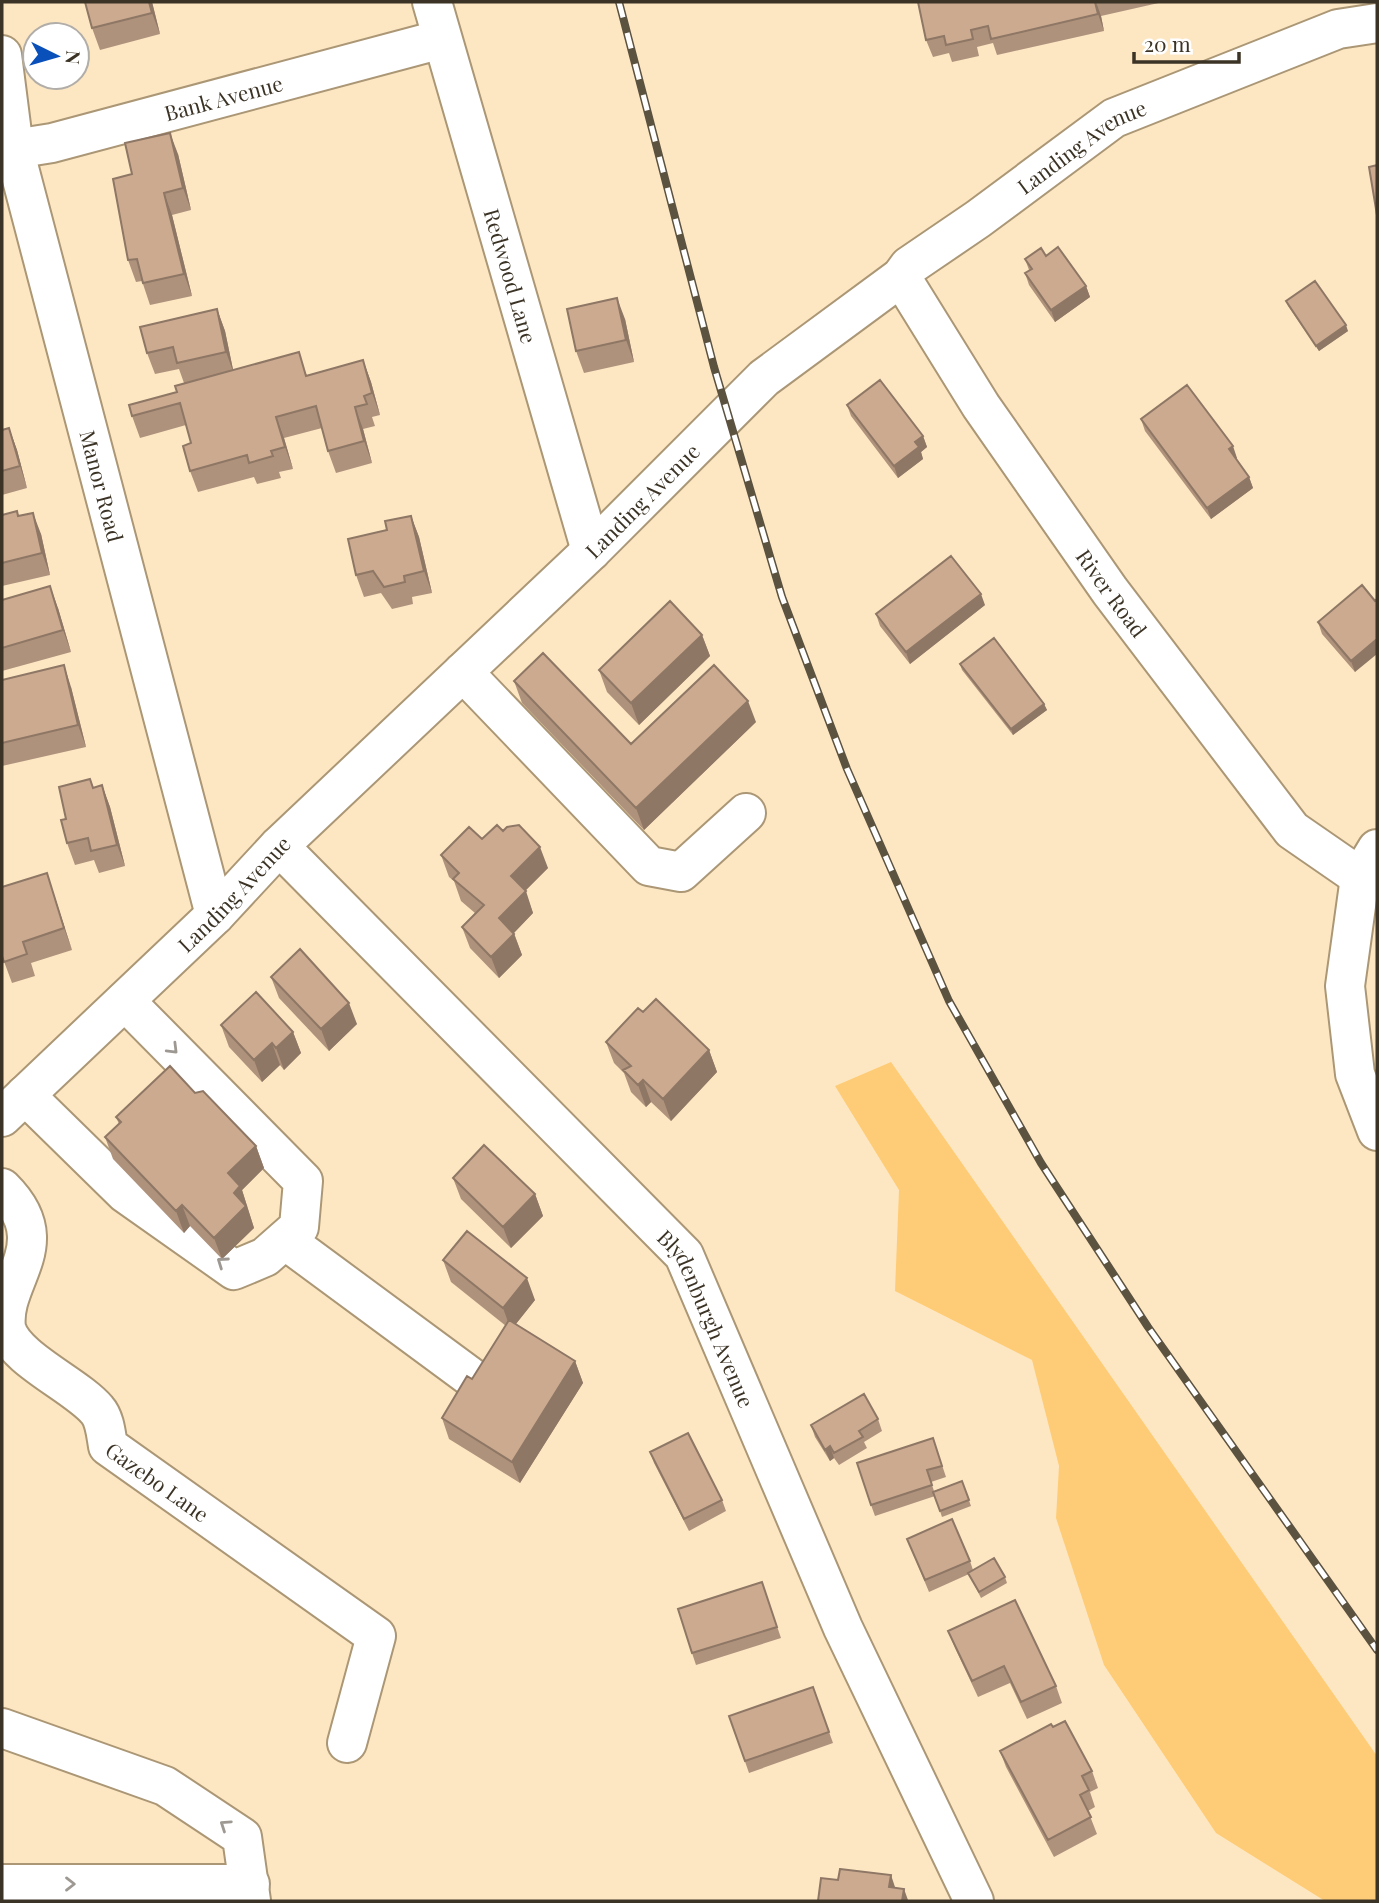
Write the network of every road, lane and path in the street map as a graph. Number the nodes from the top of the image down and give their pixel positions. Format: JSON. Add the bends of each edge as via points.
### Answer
{"nodes":[{"id":1,"x":432,"y":2,"type":"edge"},
{"id":2,"x":1377,"y":23,"type":"edge"},
{"id":3,"x":442,"y":39,"type":"junction"},
{"id":4,"x":2,"y":55,"type":"edge"},
{"id":5,"x":8,"y":150,"type":"edge"},
{"id":6,"x":901,"y":277,"type":"junction"},
{"id":7,"x":592,"y":551,"type":"junction"},
{"id":8,"x":463,"y":672,"type":"junction"},
{"id":9,"x":746,"y":813,"type":"dead end"},
{"id":10,"x":279,"y":846,"type":"junction"},
{"id":11,"x":1368,"y":863,"type":"edge"},
{"id":12,"x":215,"y":915,"type":"junction"},
{"id":13,"x":125,"y":1001,"type":"junction"},
{"id":14,"x":13,"y":1106,"type":"edge"},
{"id":15,"x":1377,"y":1130,"type":"edge"},
{"id":16,"x":2,"y":1188,"type":"edge"},
{"id":17,"x":285,"y":1240,"type":"junction"},
{"id":18,"x":472,"y":1378,"type":"edge"},
{"id":19,"x":2,"y":1728,"type":"edge"},
{"id":20,"x":347,"y":1742,"type":"dead end"},
{"id":21,"x":2,"y":1884,"type":"edge"},
{"id":22,"x":250,"y":1893,"type":"edge"},
{"id":23,"x":974,"y":1901,"type":"edge"}],
"edges":[{"from":1,"to":3,"type":"street","name":"Redwood Lane"},
{"from":2,"to":6,"type":"street","name":"Landing Avenue","via":[[1338,29],[1114,118],[909,266]]},
{"from":3,"to":5,"type":"street","name":"Bank Avenue","via":[[52,143]]},
{"from":3,"to":7,"type":"street","name":"Redwood Lane"},
{"from":4,"to":5,"type":"street","name":"Manor Road"},
{"from":5,"to":12,"type":"street","name":"Manor Road"},
{"from":6,"to":7,"type":"street","name":"Landing Avenue","via":[[764,378]]},
{"from":6,"to":11,"type":"street","name":"River Road","via":[[981,406],[1110,591],[1292,830]]},
{"from":7,"to":8,"type":"street","name":"Landing Avenue"},
{"from":8,"to":9,"type":"street","via":[[649,866],[681,872]]},
{"from":8,"to":10,"type":"street","name":"Landing Avenue"},
{"from":10,"to":12,"type":"street","name":"Landing Avenue"},
{"from":10,"to":23,"type":"street","name":"Blydenburgh Avenue","via":[[684,1255],[843,1628]]},
{"from":11,"to":15,"type":"street","via":[[1345,986],[1355,1074]]},
{"from":12,"to":13,"type":"street","name":"Landing Avenue"},
{"from":13,"to":14,"type":"street","name":"Landing Avenue"},
{"from":13,"to":17,"type":"street","one_way":true,"via":[[303,1181],[299,1227]]},
{"from":17,"to":14,"type":"street","one_way":true,"via":[[265,1257],[234,1270]]},
{"from":16,"to":20,"type":"street","name":"Gazebo Lane","via":[[18,1204],[25,1227],[23,1261],[6,1299],[6,1330],[16,1345],[98,1410],[108,1446],[376,1636]]},
{"from":17,"to":18,"type":"street"},
{"from":22,"to":19,"type":"street","one_way":true,"via":[[242,1837],[165,1786]]},
{"from":21,"to":22,"type":"street","one_way":true}]}
